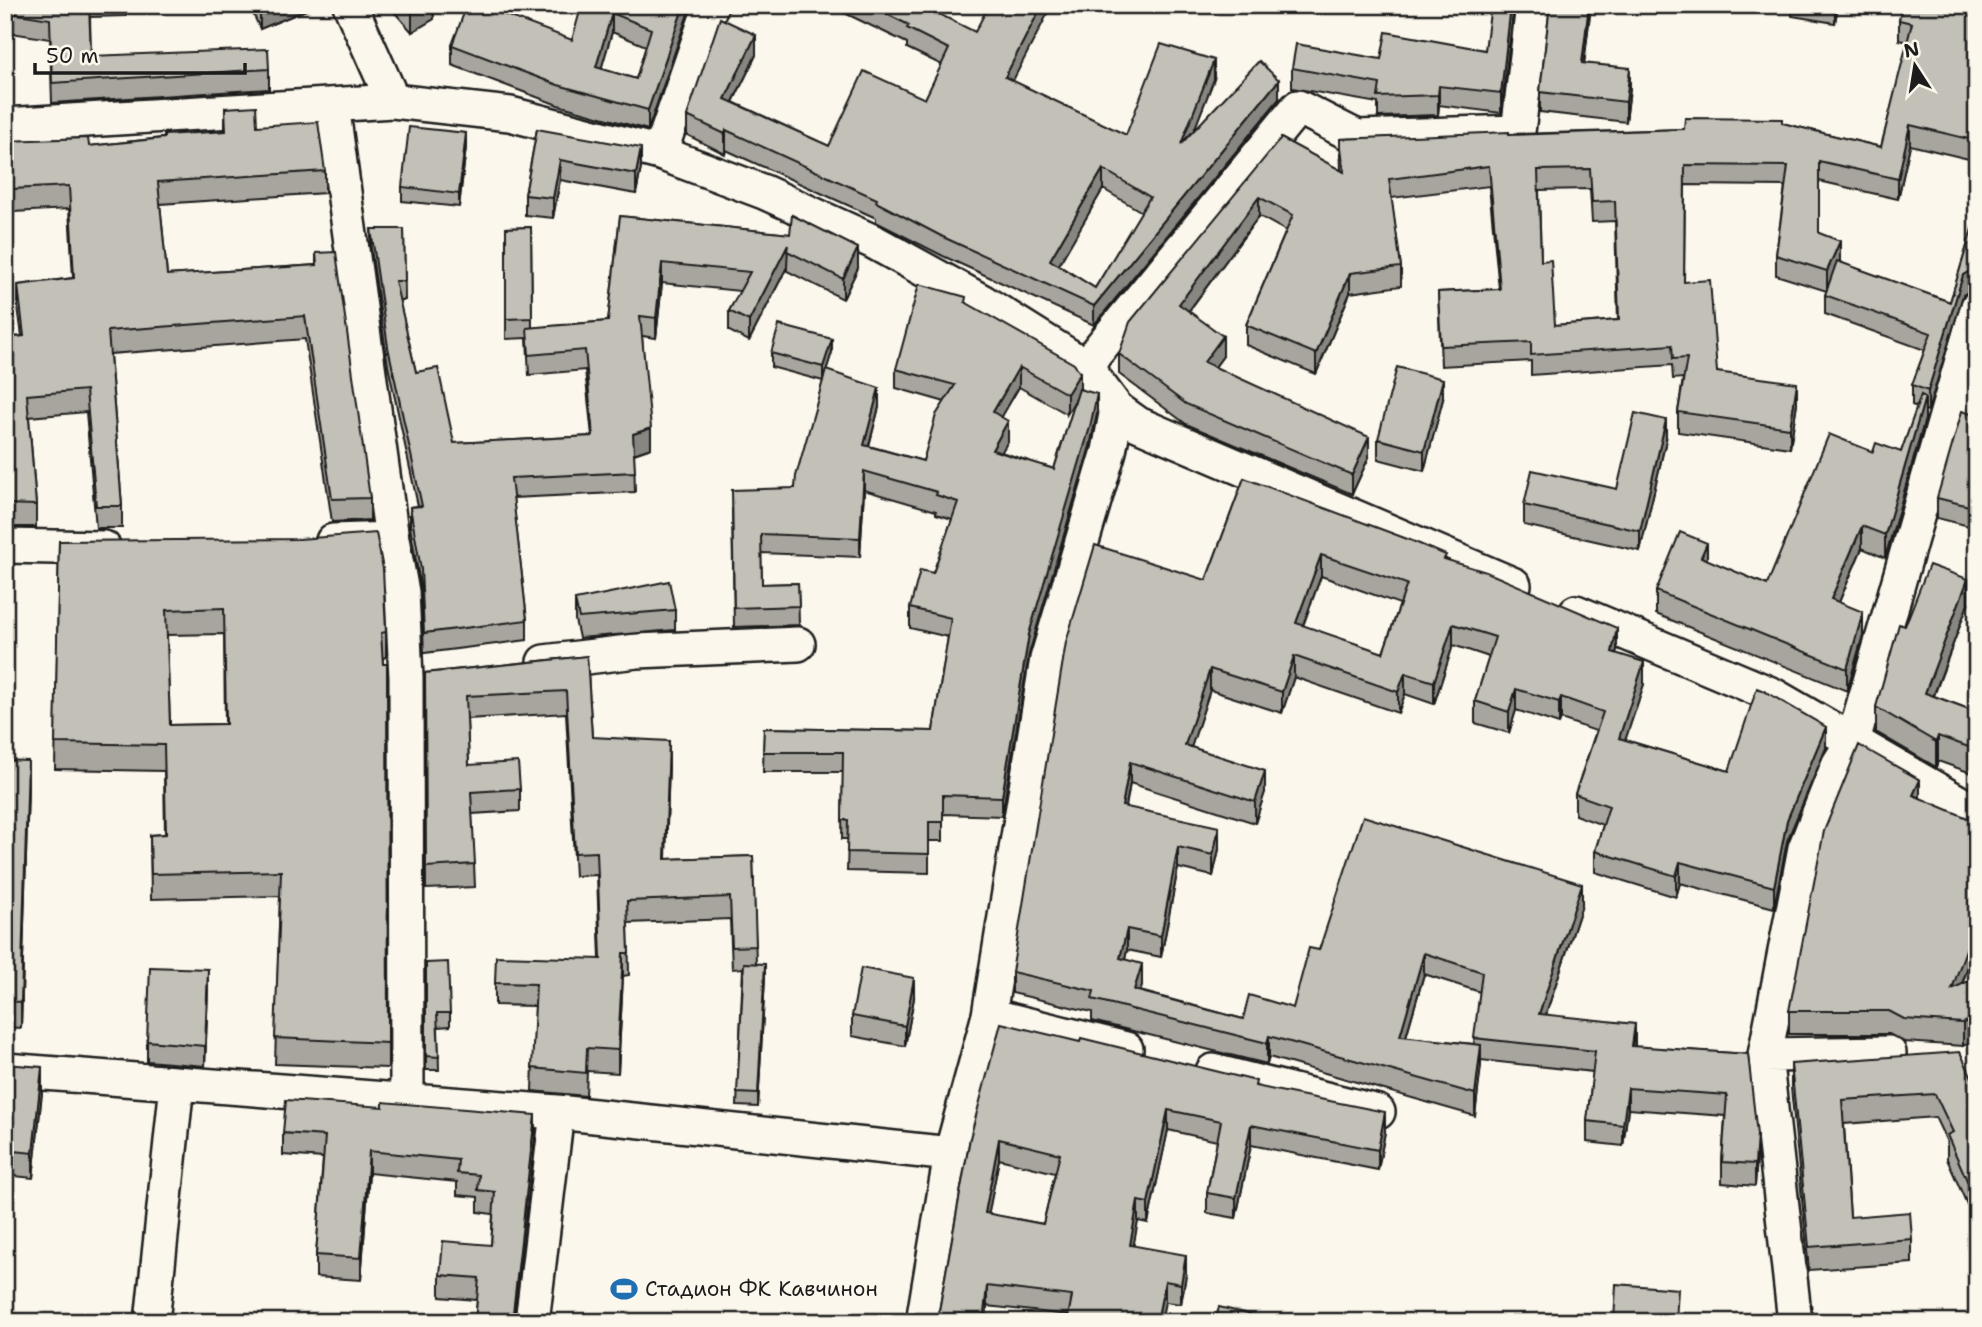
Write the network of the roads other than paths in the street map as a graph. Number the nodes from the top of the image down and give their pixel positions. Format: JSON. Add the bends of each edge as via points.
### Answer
{"nodes":[{"id":1,"x":350,"y":5,"type":"edge"},
{"id":2,"x":711,"y":5,"type":"edge"},
{"id":3,"x":1533,"y":5,"type":"edge"},
{"id":4,"x":393,"y":101,"type":"junction"},
{"id":5,"x":332,"y":105,"type":"junction"},
{"id":6,"x":5,"y":125,"type":"edge"},
{"id":7,"x":660,"y":153,"type":"junction"},
{"id":8,"x":1977,"y":308,"type":"edge"},
{"id":9,"x":1085,"y":366,"type":"junction"},
{"id":10,"x":1117,"y":410,"type":"junction"},
{"id":11,"x":1963,"y":411,"type":"edge"},
{"id":12,"x":392,"y":539,"type":"junction"},
{"id":13,"x":298,"y":542,"type":"edge"},
{"id":14,"x":5,"y":547,"type":"edge"},
{"id":15,"x":138,"y":548,"type":"edge"},
{"id":16,"x":798,"y":644,"type":"dead end"},
{"id":17,"x":515,"y":666,"type":"edge"},
{"id":18,"x":1853,"y":741,"type":"junction"},
{"id":19,"x":1977,"y":813,"type":"edge"},
{"id":20,"x":989,"y":1015,"type":"junction"},
{"id":21,"x":1889,"y":1054,"type":"edge"},
{"id":22,"x":1765,"y":1055,"type":"junction"},
{"id":23,"x":5,"y":1070,"type":"edge"},
{"id":24,"x":177,"y":1084,"type":"junction"},
{"id":25,"x":407,"y":1101,"type":"junction"},
{"id":26,"x":557,"y":1112,"type":"junction"},
{"id":27,"x":1378,"y":1112,"type":"edge"},
{"id":28,"x":951,"y":1154,"type":"junction"},
{"id":29,"x":152,"y":1322,"type":"edge"},
{"id":30,"x":532,"y":1322,"type":"edge"},
{"id":31,"x":923,"y":1322,"type":"edge"},
{"id":32,"x":1795,"y":1322,"type":"edge"}],
"edges":[{"from":1,"to":4,"type":"street"},
{"from":2,"to":7,"type":"street"},
{"from":3,"to":9,"type":"street","via":[[1518,132],[1357,138],[1298,107]]},
{"from":4,"to":5,"type":"street"},
{"from":4,"to":7,"type":"street","via":[[510,114]]},
{"from":5,"to":6,"type":"street"},
{"from":5,"to":12,"type":"street"},
{"from":7,"to":9,"type":"street","via":[[764,192],[874,242]]},
{"from":8,"to":11,"type":"street"},
{"from":9,"to":10,"type":"street"},
{"from":10,"to":18,"type":"street","via":[[1150,429],[1773,695]]},
{"from":10,"to":20,"type":"street","via":[[1047,659]]},
{"from":11,"to":18,"type":"street"},
{"from":12,"to":13,"type":"street"},
{"from":12,"to":25,"type":"street","via":[[419,677]]},
{"from":14,"to":15,"type":"street"},
{"from":16,"to":17,"type":"street","via":[[638,651]]},
{"from":18,"to":19,"type":"street"},
{"from":18,"to":22,"type":"street","via":[[1838,765],[1805,848]]},
{"from":20,"to":27,"type":"street"},
{"from":20,"to":28,"type":"street"},
{"from":21,"to":22,"type":"street"},
{"from":22,"to":32,"type":"street"},
{"from":23,"to":24,"type":"street"},
{"from":24,"to":25,"type":"street"},
{"from":24,"to":29,"type":"street"},
{"from":25,"to":26,"type":"street"},
{"from":26,"to":28,"type":"street"},
{"from":26,"to":30,"type":"street"},
{"from":28,"to":31,"type":"street"}]}
